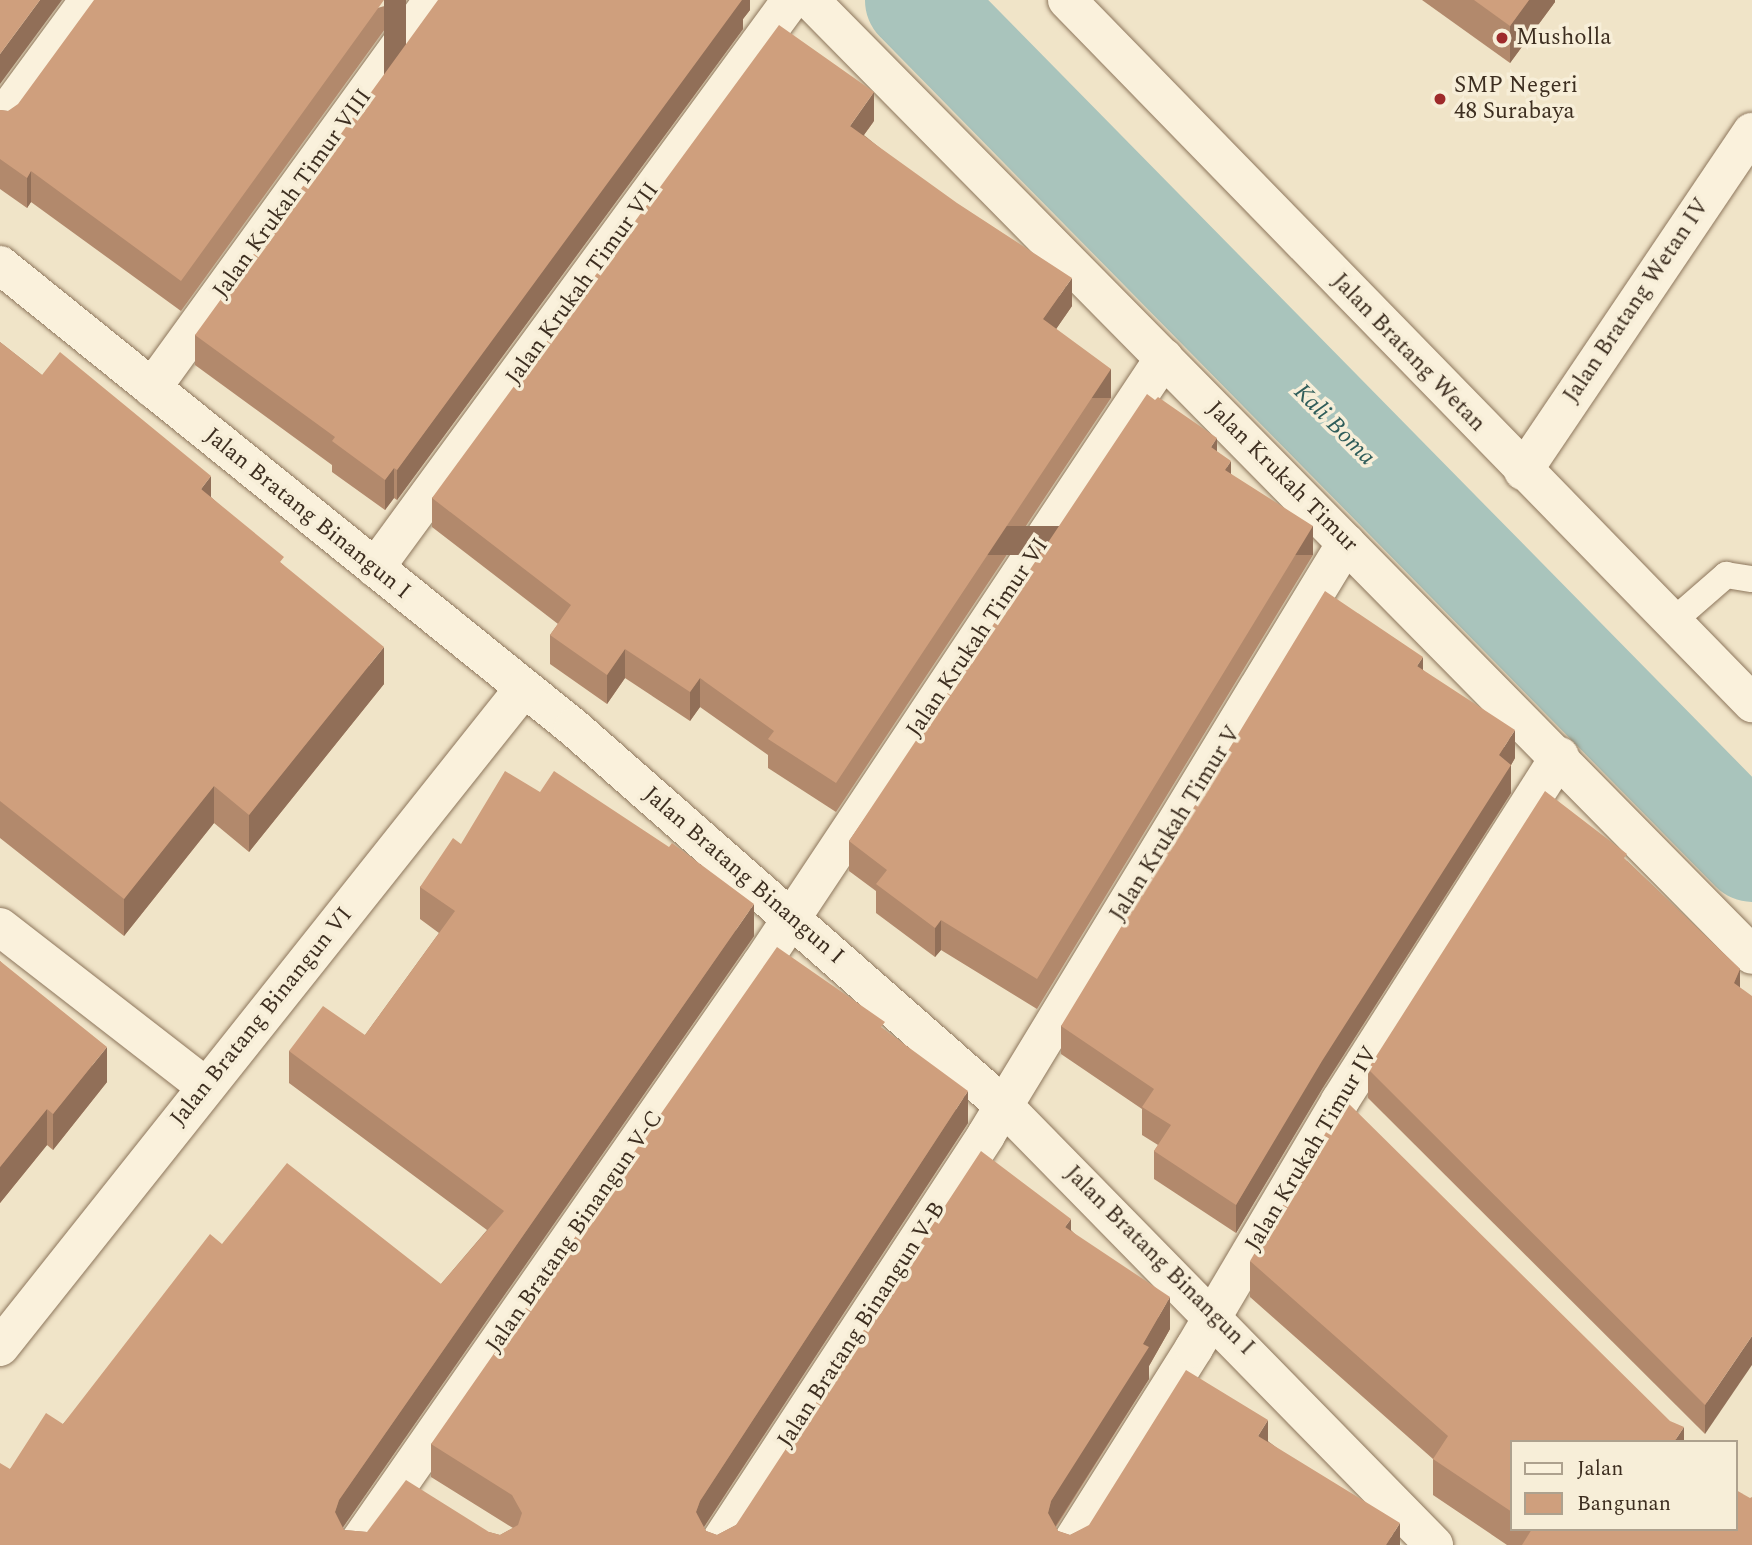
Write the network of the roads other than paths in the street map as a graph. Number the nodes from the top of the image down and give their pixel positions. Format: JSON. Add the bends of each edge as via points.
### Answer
{"nodes":[{"id":1,"x":89,"y":0,"type":"edge"},
{"id":2,"x":433,"y":0,"type":"edge"},
{"id":3,"x":791,"y":0,"type":"edge"},
{"id":4,"x":810,"y":0,"type":"edge"},
{"id":5,"x":1067,"y":0,"type":"edge"},
{"id":6,"x":0,"y":121,"type":"edge"},
{"id":7,"x":1752,"y":132,"type":"edge"},
{"id":8,"x":0,"y":265,"type":"edge"},
{"id":9,"x":1164,"y":358,"type":"junction"},
{"id":10,"x":152,"y":388,"type":"junction"},
{"id":11,"x":1523,"y":471,"type":"junction"},
{"id":12,"x":1346,"y":543,"type":"junction"},
{"id":13,"x":375,"y":568,"type":"junction"},
{"id":14,"x":1752,"y":579,"type":"edge"},
{"id":15,"x":1672,"y":622,"type":"junction"},
{"id":16,"x":524,"y":688,"type":"junction"},
{"id":17,"x":1752,"y":703,"type":"edge"},
{"id":18,"x":1560,"y":756,"type":"junction"},
{"id":19,"x":792,"y":918,"type":"junction"},
{"id":20,"x":0,"y":927,"type":"edge"},
{"id":21,"x":1752,"y":956,"type":"edge"},
{"id":22,"x":206,"y":1087,"type":"junction"},
{"id":23,"x":1340,"y":1101,"type":"junction"},
{"id":24,"x":1003,"y":1105,"type":"junction"},
{"id":25,"x":1370,"y":1130,"type":"edge"},
{"id":26,"x":1212,"y":1314,"type":"junction"},
{"id":27,"x":0,"y":1347,"type":"edge"},
{"id":28,"x":400,"y":1483,"type":"junction"},
{"id":29,"x":434,"y":1504,"type":"edge"},
{"id":30,"x":357,"y":1545,"type":"edge"},
{"id":31,"x":718,"y":1545,"type":"edge"},
{"id":32,"x":1070,"y":1545,"type":"edge"},
{"id":33,"x":1434,"y":1545,"type":"edge"}],
"edges":[{"from":1,"to":6,"type":"street"},
{"from":2,"to":10,"type":"street","name":"Jalan Krukah Timur VIII"},
{"from":3,"to":13,"type":"street","name":"Jalan Krukah Timur VII"},
{"from":4,"to":9,"type":"street","name":"Jalan Krukah Timur"},
{"from":5,"to":11,"type":"street","name":"Jalan Bratang Wetan"},
{"from":7,"to":11,"type":"street","name":"Jalan Bratang Wetan IV"},
{"from":8,"to":10,"type":"street","name":"Jalan Bratang Binangun I"},
{"from":9,"to":12,"type":"street","name":"Jalan Krukah Timur"},
{"from":9,"to":19,"type":"street","name":"Jalan Krukah Timur VI"},
{"from":10,"to":13,"type":"street","name":"Jalan Bratang Binangun I"},
{"from":11,"to":15,"type":"street","name":"Jalan Bratang Wetan"},
{"from":12,"to":18,"type":"street","name":"Jalan Krukah Timur"},
{"from":12,"to":24,"type":"street","name":"Jalan Krukah Timur V"},
{"from":13,"to":16,"type":"street","name":"Jalan Bratang Binangun I"},
{"from":14,"to":15,"type":"lane","via":[[1727,575]]},
{"from":15,"to":17,"type":"street","name":"Jalan Bratang Wetan"},
{"from":16,"to":19,"type":"street","name":"Jalan Bratang Binangun I"},
{"from":16,"to":22,"type":"street","name":"Jalan Bratang Binangun VI"},
{"from":18,"to":21,"type":"street","name":"Jalan Krukah Timur"},
{"from":18,"to":23,"type":"street","name":"Jalan Krukah Timur IV"},
{"from":19,"to":24,"type":"street","name":"Jalan Bratang Binangun I"},
{"from":19,"to":28,"type":"street","name":"Jalan Bratang Binangun V-C"},
{"from":20,"to":22,"type":"street"},
{"from":22,"to":27,"type":"street","name":"Jalan Bratang Binangun VI"},
{"from":23,"to":25,"type":"street"},
{"from":23,"to":26,"type":"street","name":"Jalan Krukah Timur IV"},
{"from":24,"to":26,"type":"street","name":"Jalan Bratang Binangun I"},
{"from":24,"to":31,"type":"street","name":"Jalan Bratang Binangun V-B"},
{"from":26,"to":32,"type":"street","name":"Jalan Krukah Timur IV"},
{"from":26,"to":33,"type":"street","name":"Jalan Bratang Binangun I"},
{"from":28,"to":29,"type":"street"},
{"from":28,"to":30,"type":"street","name":"Jalan Bratang Binangun V-C"}]}
